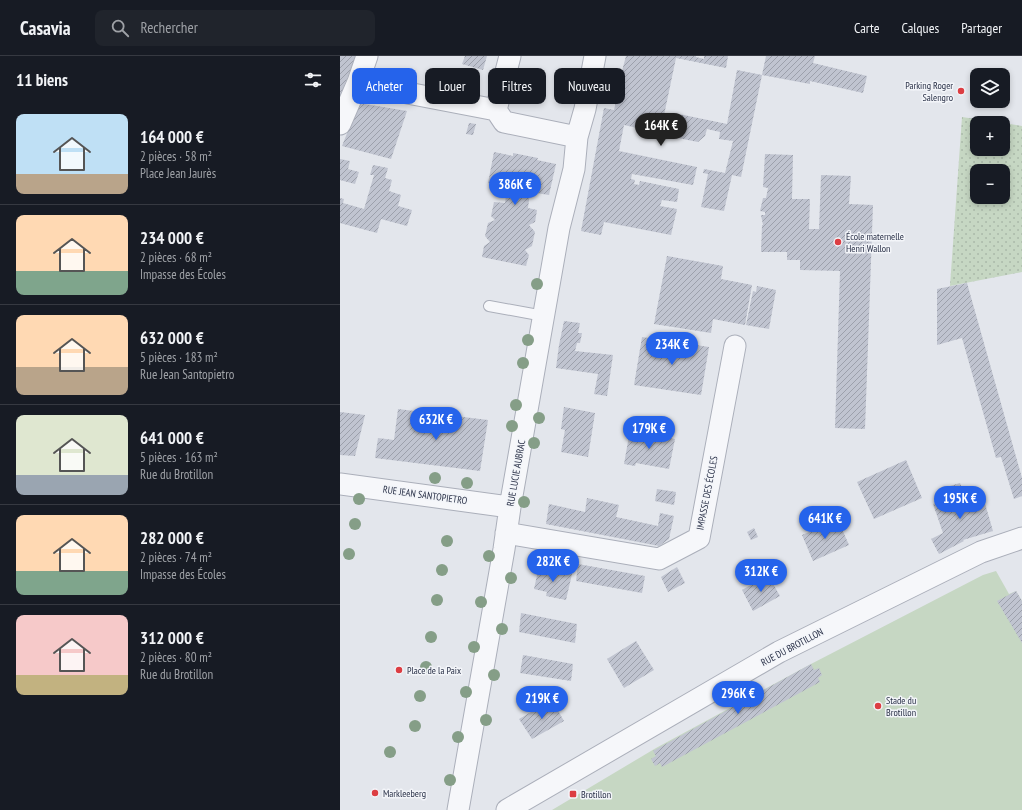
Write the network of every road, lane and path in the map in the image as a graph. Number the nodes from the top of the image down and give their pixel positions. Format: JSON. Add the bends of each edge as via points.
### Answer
{"nodes":[{"id":1,"x":367,"y":56,"type":"edge"},
{"id":2,"x":510,"y":56,"type":"edge"},
{"id":3,"x":595,"y":56,"type":"edge"},
{"id":4,"x":363,"y":68,"type":"edge"},
{"id":5,"x":417,"y":95,"type":"edge"},
{"id":6,"x":352,"y":96,"type":"edge"},
{"id":7,"x":496,"y":110,"type":"junction"},
{"id":8,"x":340,"y":124,"type":"edge"},
{"id":9,"x":576,"y":137,"type":"junction"},
{"id":10,"x":489,"y":306,"type":"dead end"},
{"id":11,"x":544,"y":316,"type":"junction"},
{"id":12,"x":735,"y":346,"type":"dead end"},
{"id":13,"x":340,"y":484,"type":"edge"},
{"id":14,"x":510,"y":507,"type":"junction"},
{"id":15,"x":506,"y":533,"type":"junction"},
{"id":16,"x":1022,"y":538,"type":"edge"},
{"id":17,"x":458,"y":810,"type":"edge"},
{"id":18,"x":507,"y":810,"type":"edge"}],
"edges":[{"from":1,"to":4,"type":"street"},
{"from":2,"to":7,"type":"street"},
{"from":3,"to":9,"type":"street","name":"RUE LUCIE AUBRAC","via":[[585,109]]},
{"from":5,"to":7,"type":"street"},
{"from":6,"to":8,"type":"street"},
{"from":7,"to":9,"type":"street","via":[[504,122]]},
{"from":9,"to":11,"type":"street","name":"RUE LUCIE AUBRAC","via":[[574,169],[559,228]]},
{"from":10,"to":11,"type":"lane"},
{"from":11,"to":14,"type":"street","name":"RUE LUCIE AUBRAC"},
{"from":12,"to":15,"type":"street","name":"IMPASSE DES ÉCOLES","via":[[699,538],[659,558]]},
{"from":13,"to":14,"type":"street","name":"RUE JEAN SANTOPIETRO"},
{"from":14,"to":15,"type":"street","name":"RUE LUCIE AUBRAC"},
{"from":15,"to":17,"type":"street","name":"RUE LUCIE AUBRAC"},
{"from":16,"to":18,"type":"street","name":"RUE DU BROTILLON","via":[[981,552],[779,652]]}]}
